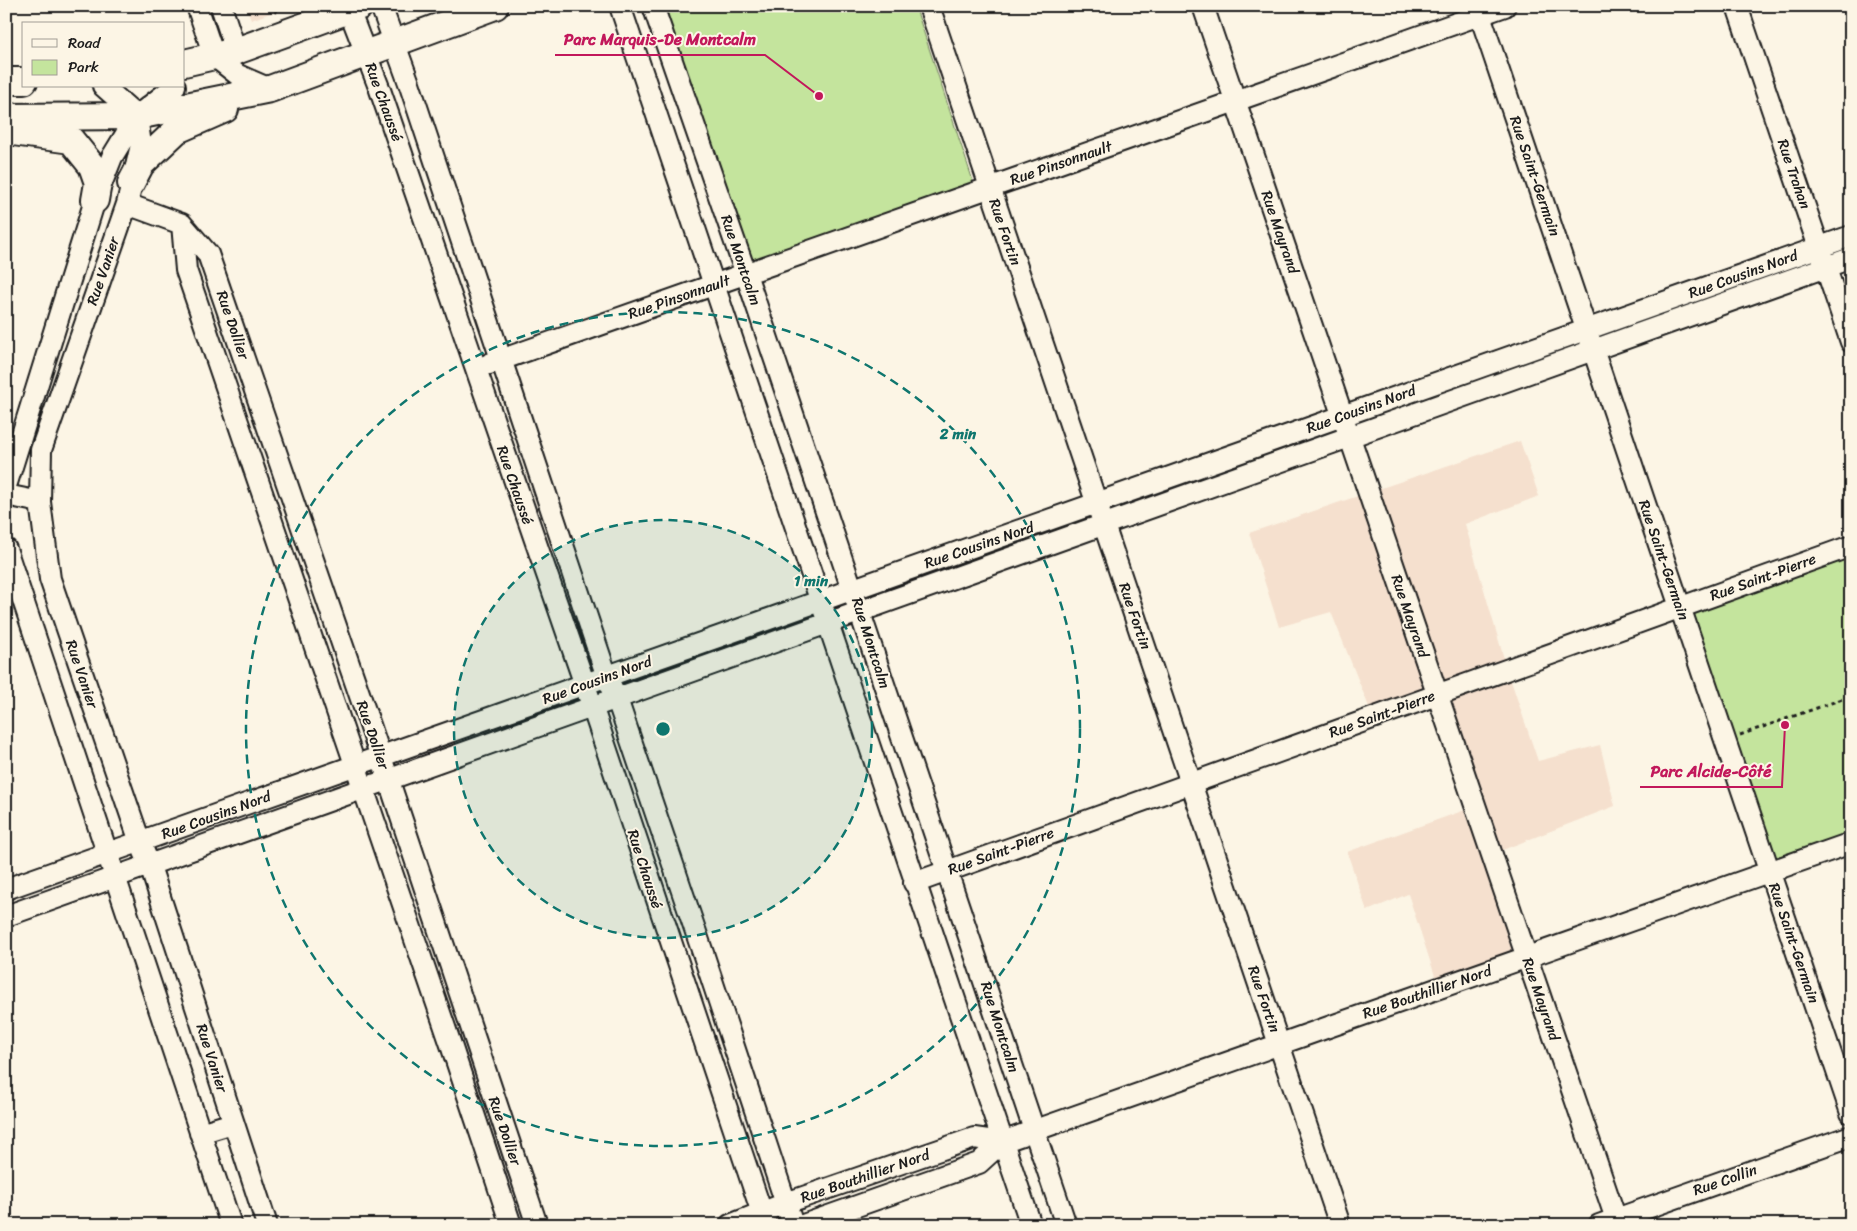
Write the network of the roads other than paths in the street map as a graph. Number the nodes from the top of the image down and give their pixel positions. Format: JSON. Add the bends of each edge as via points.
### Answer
{"nodes":[{"id":1,"x":197,"y":6,"type":"edge"},
{"id":2,"x":221,"y":6,"type":"edge"},
{"id":3,"x":380,"y":6,"type":"edge"},
{"id":4,"x":495,"y":6,"type":"edge"},
{"id":5,"x":620,"y":6,"type":"edge"},
{"id":6,"x":653,"y":6,"type":"edge"},
{"id":7,"x":929,"y":6,"type":"edge"},
{"id":8,"x":1203,"y":6,"type":"edge"},
{"id":9,"x":1506,"y":6,"type":"edge"},
{"id":10,"x":1737,"y":6,"type":"edge"},
{"id":11,"x":354,"y":8,"type":"edge"},
{"id":12,"x":1479,"y":11,"type":"edge"},
{"id":13,"x":394,"y":43,"type":"junction"},
{"id":14,"x":225,"y":53,"type":"junction"},
{"id":15,"x":366,"y":53,"type":"junction"},
{"id":16,"x":185,"y":63,"type":"edge"},
{"id":17,"x":185,"y":79,"type":"edge"},
{"id":18,"x":22,"y":80,"type":"edge"},
{"id":19,"x":6,"y":81,"type":"edge"},
{"id":20,"x":105,"y":88,"type":"edge"},
{"id":21,"x":172,"y":88,"type":"edge"},
{"id":22,"x":270,"y":89,"type":"junction"},
{"id":23,"x":1236,"y":102,"type":"junction"},
{"id":24,"x":137,"y":116,"type":"junction"},
{"id":25,"x":6,"y":117,"type":"edge"},
{"id":26,"x":6,"y":132,"type":"edge"},
{"id":27,"x":990,"y":188,"type":"junction"},
{"id":28,"x":129,"y":194,"type":"junction"},
{"id":29,"x":95,"y":200,"type":"junction"},
{"id":30,"x":182,"y":224,"type":"junction"},
{"id":31,"x":1851,"y":236,"type":"edge"},
{"id":32,"x":1819,"y":247,"type":"junction"},
{"id":33,"x":1851,"y":258,"type":"edge"},
{"id":34,"x":1825,"y":268,"type":"junction"},
{"id":35,"x":746,"y":274,"type":"junction"},
{"id":36,"x":714,"y":285,"type":"junction"},
{"id":37,"x":1586,"y":330,"type":"junction"},
{"id":38,"x":1851,"y":342,"type":"edge"},
{"id":39,"x":1593,"y":350,"type":"junction"},
{"id":40,"x":500,"y":360,"type":"junction"},
{"id":41,"x":475,"y":369,"type":"junction"},
{"id":42,"x":1342,"y":416,"type":"junction"},
{"id":43,"x":270,"y":433,"type":"junction"},
{"id":44,"x":1350,"y":438,"type":"junction"},
{"id":45,"x":245,"y":442,"type":"junction"},
{"id":46,"x":6,"y":486,"type":"edge"},
{"id":47,"x":6,"y":495,"type":"edge"},
{"id":48,"x":40,"y":502,"type":"junction"},
{"id":49,"x":1097,"y":503,"type":"junction"},
{"id":50,"x":1104,"y":525,"type":"junction"},
{"id":51,"x":1851,"y":546,"type":"edge"},
{"id":52,"x":6,"y":549,"type":"edge"},
{"id":53,"x":853,"y":590,"type":"junction"},
{"id":54,"x":821,"y":601,"type":"junction"},
{"id":55,"x":1680,"y":607,"type":"junction"},
{"id":56,"x":860,"y":612,"type":"junction"},
{"id":57,"x":828,"y":624,"type":"junction"},
{"id":58,"x":607,"y":677,"type":"junction"},
{"id":59,"x":585,"y":685,"type":"junction"},
{"id":60,"x":1437,"y":695,"type":"junction"},
{"id":61,"x":617,"y":699,"type":"junction"},
{"id":62,"x":592,"y":708,"type":"junction"},
{"id":63,"x":380,"y":757,"type":"junction"},
{"id":64,"x":356,"y":766,"type":"junction"},
{"id":65,"x":388,"y":781,"type":"junction"},
{"id":66,"x":1191,"y":783,"type":"junction"},
{"id":67,"x":364,"y":790,"type":"junction"},
{"id":68,"x":140,"y":842,"type":"junction"},
{"id":69,"x":1851,"y":843,"type":"edge"},
{"id":70,"x":108,"y":854,"type":"junction"},
{"id":71,"x":150,"y":866,"type":"junction"},
{"id":72,"x":948,"y":871,"type":"junction"},
{"id":73,"x":1769,"y":871,"type":"junction"},
{"id":74,"x":116,"y":878,"type":"junction"},
{"id":75,"x":914,"y":883,"type":"junction"},
{"id":76,"x":6,"y":889,"type":"edge"},
{"id":77,"x":6,"y":916,"type":"edge"},
{"id":78,"x":703,"y":953,"type":"junction"},
{"id":79,"x":1527,"y":957,"type":"junction"},
{"id":80,"x":676,"y":962,"type":"junction"},
{"id":81,"x":473,"y":1038,"type":"junction"},
{"id":82,"x":1280,"y":1044,"type":"junction"},
{"id":83,"x":451,"y":1045,"type":"junction"},
{"id":84,"x":1851,"y":1113,"type":"edge"},
{"id":85,"x":233,"y":1123,"type":"junction"},
{"id":86,"x":1034,"y":1131,"type":"junction"},
{"id":87,"x":200,"y":1133,"type":"junction"},
{"id":88,"x":1851,"y":1136,"type":"edge"},
{"id":89,"x":1002,"y":1142,"type":"junction"},
{"id":90,"x":786,"y":1203,"type":"junction"},
{"id":91,"x":764,"y":1219,"type":"edge"},
{"id":92,"x":1611,"y":1223,"type":"edge"},
{"id":93,"x":231,"y":1225,"type":"edge"},
{"id":94,"x":267,"y":1225,"type":"edge"},
{"id":95,"x":511,"y":1225,"type":"edge"},
{"id":96,"x":537,"y":1225,"type":"edge"},
{"id":97,"x":730,"y":1225,"type":"edge"},
{"id":98,"x":793,"y":1225,"type":"edge"},
{"id":99,"x":803,"y":1225,"type":"edge"},
{"id":100,"x":1030,"y":1225,"type":"edge"},
{"id":101,"x":1066,"y":1225,"type":"edge"},
{"id":102,"x":1340,"y":1225,"type":"edge"}],
"edges":[{"from":1,"to":14,"type":"street"},
{"from":2,"to":14,"type":"street"},
{"from":3,"to":13,"type":"street","name":"Rue Chaussé"},
{"from":4,"to":13,"type":"main road"},
{"from":5,"to":36,"type":"street"},
{"from":6,"to":35,"type":"street","name":"Rue Montcalm"},
{"from":7,"to":27,"type":"street","name":"Rue Fortin"},
{"from":8,"to":23,"type":"street","name":"Rue Mayrand"},
{"from":9,"to":12,"type":"street","name":"Rue Pinsonnault"},
{"from":10,"to":32,"type":"street","name":"Rue Trahan"},
{"from":11,"to":14,"type":"main road"},
{"from":11,"to":15,"type":"street","name":"Rue Chaussé"},
{"from":12,"to":23,"type":"street","name":"Rue Pinsonnault"},
{"from":12,"to":37,"type":"street","name":"Rue Saint-Germain"},
{"from":13,"to":15,"type":"main road"},
{"from":13,"to":40,"type":"street","name":"Rue Chaussé"},
{"from":14,"to":16,"type":"main road"},
{"from":14,"to":17,"type":"street"},
{"from":14,"to":22,"type":"street","via":[[238,75]]},
{"from":15,"to":22,"type":"main road"},
{"from":15,"to":41,"type":"street","name":"Rue Chaussé"},
{"from":18,"to":19,"type":"main road"},
{"from":20,"to":24,"type":"street"},
{"from":21,"to":24,"type":"street","name":"Rue Vanier"},
{"from":22,"to":24,"type":"main road"},
{"from":22,"to":28,"type":"main road","via":[[177,130],[141,164]]},
{"from":23,"to":27,"type":"street","name":"Rue Pinsonnault"},
{"from":23,"to":42,"type":"street","name":"Rue Mayrand"},
{"from":24,"to":25,"type":"main road"},
{"from":24,"to":28,"type":"street","name":"Rue Vanier","via":[[140,145]]},
{"from":24,"to":29,"type":"street","name":"Rue Vanier","via":[[112,157]]},
{"from":26,"to":29,"type":"main road","via":[[70,140],[92,166],[98,183]]},
{"from":27,"to":35,"type":"street","name":"Rue Pinsonnault"},
{"from":27,"to":49,"type":"street","name":"Rue Fortin"},
{"from":28,"to":30,"type":"street","name":"Rue Dollier"},
{"from":28,"to":48,"type":"street","name":"Rue Vanier","via":[[41,450]]},
{"from":29,"to":46,"type":"street","name":"Rue Vanier"},
{"from":30,"to":43,"type":"street","name":"Rue Dollier","via":[[208,254]]},
{"from":30,"to":45,"type":"street","name":"Rue Dollier","via":[[186,270]]},
{"from":31,"to":32,"type":"street","name":"Rue Cousins Nord"},
{"from":32,"to":34,"type":"street","name":"Rue Trahan"},
{"from":32,"to":37,"type":"street","name":"Rue Cousins Nord"},
{"from":33,"to":34,"type":"street","name":"Rue Cousins Nord"},
{"from":34,"to":38,"type":"street","name":"Rue Trahan"},
{"from":34,"to":39,"type":"street","name":"Rue Cousins Nord"},
{"from":35,"to":36,"type":"street","name":"Rue Pinsonnault"},
{"from":35,"to":53,"type":"street","name":"Rue Montcalm"},
{"from":36,"to":40,"type":"street","name":"Rue Pinsonnault"},
{"from":36,"to":54,"type":"street"},
{"from":37,"to":39,"type":"street","name":"Rue Saint-Germain"},
{"from":37,"to":42,"type":"street","name":"Rue Cousins Nord"},
{"from":39,"to":44,"type":"street","name":"Rue Cousins Nord"},
{"from":39,"to":55,"type":"street","name":"Rue Saint-Germain"},
{"from":40,"to":41,"type":"street","name":"Rue Pinsonnault"},
{"from":40,"to":58,"type":"street","name":"Rue Chaussé"},
{"from":41,"to":59,"type":"street","name":"Rue Chaussé"},
{"from":42,"to":44,"type":"street","name":"Rue Mayrand"},
{"from":42,"to":49,"type":"street","name":"Rue Cousins Nord"},
{"from":43,"to":45,"type":"street"},
{"from":43,"to":63,"type":"street","name":"Rue Dollier"},
{"from":44,"to":50,"type":"street","name":"Rue Cousins Nord"},
{"from":44,"to":60,"type":"street","name":"Rue Mayrand"},
{"from":45,"to":64,"type":"street","name":"Rue Dollier"},
{"from":47,"to":48,"type":"street"},
{"from":48,"to":68,"type":"street","name":"Rue Vanier","via":[[50,579]]},
{"from":49,"to":50,"type":"street","name":"Rue Fortin"},
{"from":49,"to":53,"type":"street","name":"Rue Cousins Nord"},
{"from":50,"to":56,"type":"street","name":"Rue Cousins Nord"},
{"from":50,"to":66,"type":"street","name":"Rue Fortin"},
{"from":51,"to":55,"type":"street","name":"Rue Saint-Pierre"},
{"from":52,"to":70,"type":"street"},
{"from":53,"to":54,"type":"street","name":"Rue Cousins Nord"},
{"from":53,"to":56,"type":"street","name":"Rue Montcalm"},
{"from":54,"to":57,"type":"street"},
{"from":54,"to":58,"type":"street","name":"Rue Cousins Nord"},
{"from":55,"to":60,"type":"street","name":"Rue Saint-Pierre"},
{"from":55,"to":73,"type":"street","name":"Rue Saint-Germain"},
{"from":56,"to":57,"type":"street","name":"Rue Cousins Nord"},
{"from":56,"to":72,"type":"street","name":"Rue Montcalm"},
{"from":57,"to":61,"type":"street","name":"Rue Cousins Nord"},
{"from":57,"to":75,"type":"street"},
{"from":58,"to":59,"type":"street","name":"Rue Cousins Nord"},
{"from":58,"to":61,"type":"street","name":"Rue Chaussé"},
{"from":59,"to":62,"type":"street","name":"Rue Chaussé"},
{"from":59,"to":63,"type":"street","name":"Rue Cousins Nord"},
{"from":60,"to":66,"type":"street","name":"Rue Saint-Pierre"},
{"from":60,"to":79,"type":"street","name":"Rue Mayrand"},
{"from":61,"to":62,"type":"street","name":"Rue Cousins Nord"},
{"from":61,"to":78,"type":"street","name":"Rue Chaussé"},
{"from":62,"to":65,"type":"street","name":"Rue Cousins Nord"},
{"from":62,"to":80,"type":"street","name":"Rue Chaussé"},
{"from":63,"to":64,"type":"street","name":"Rue Cousins Nord"},
{"from":63,"to":65,"type":"street","name":"Rue Dollier"},
{"from":64,"to":67,"type":"street","name":"Rue Dollier"},
{"from":64,"to":68,"type":"street","name":"Rue Cousins Nord"},
{"from":65,"to":67,"type":"street","name":"Rue Cousins Nord"},
{"from":65,"to":81,"type":"street","name":"Rue Dollier"},
{"from":66,"to":72,"type":"street","name":"Rue Saint-Pierre"},
{"from":66,"to":82,"type":"street","name":"Rue Fortin"},
{"from":67,"to":71,"type":"street","name":"Rue Cousins Nord"},
{"from":67,"to":83,"type":"street","name":"Rue Dollier"},
{"from":68,"to":70,"type":"street","name":"Rue Cousins Nord"},
{"from":68,"to":71,"type":"street","name":"Rue Vanier"},
{"from":69,"to":73,"type":"street","name":"Rue Bouthillier Nord"},
{"from":70,"to":74,"type":"street"},
{"from":70,"to":76,"type":"street","name":"Rue Cousins Nord"},
{"from":71,"to":74,"type":"street","name":"Rue Cousins Nord"},
{"from":71,"to":85,"type":"street","name":"Rue Vanier"},
{"from":72,"to":75,"type":"street","name":"Rue Saint-Pierre"},
{"from":72,"to":86,"type":"street","name":"Rue Montcalm"},
{"from":73,"to":79,"type":"street","name":"Rue Bouthillier Nord"},
{"from":73,"to":84,"type":"street","name":"Rue Saint-Germain"},
{"from":74,"to":77,"type":"street","name":"Rue Cousins Nord"},
{"from":74,"to":87,"type":"street"},
{"from":75,"to":89,"type":"street"},
{"from":78,"to":80,"type":"street"},
{"from":78,"to":90,"type":"street","name":"Rue Chaussé"},
{"from":79,"to":82,"type":"street","name":"Rue Bouthillier Nord"},
{"from":79,"to":92,"type":"street","name":"Rue Mayrand"},
{"from":80,"to":91,"type":"street","name":"Rue Chaussé"},
{"from":81,"to":83,"type":"street"},
{"from":81,"to":96,"type":"street","name":"Rue Dollier"},
{"from":82,"to":86,"type":"street","name":"Rue Bouthillier Nord"},
{"from":82,"to":102,"type":"street","name":"Rue Fortin"},
{"from":83,"to":95,"type":"street","name":"Rue Dollier"},
{"from":85,"to":87,"type":"street"},
{"from":85,"to":94,"type":"street","name":"Rue Vanier"},
{"from":86,"to":89,"type":"street","name":"Rue Bouthillier Nord"},
{"from":86,"to":101,"type":"street","name":"Rue Montcalm"},
{"from":87,"to":93,"type":"street"},
{"from":88,"to":92,"type":"street","name":"Rue Collin"},
{"from":89,"to":90,"type":"street","name":"Rue Bouthillier Nord","via":[[974,1138]]},
{"from":89,"to":99,"type":"street","name":"Rue Bouthillier Nord","via":[[979,1163]]},
{"from":89,"to":100,"type":"street"},
{"from":90,"to":91,"type":"street","name":"Rue Bouthillier Nord"},
{"from":90,"to":98,"type":"street","name":"Rue Chaussé"},
{"from":91,"to":97,"type":"street","name":"Rue Bouthillier Nord"}]}
